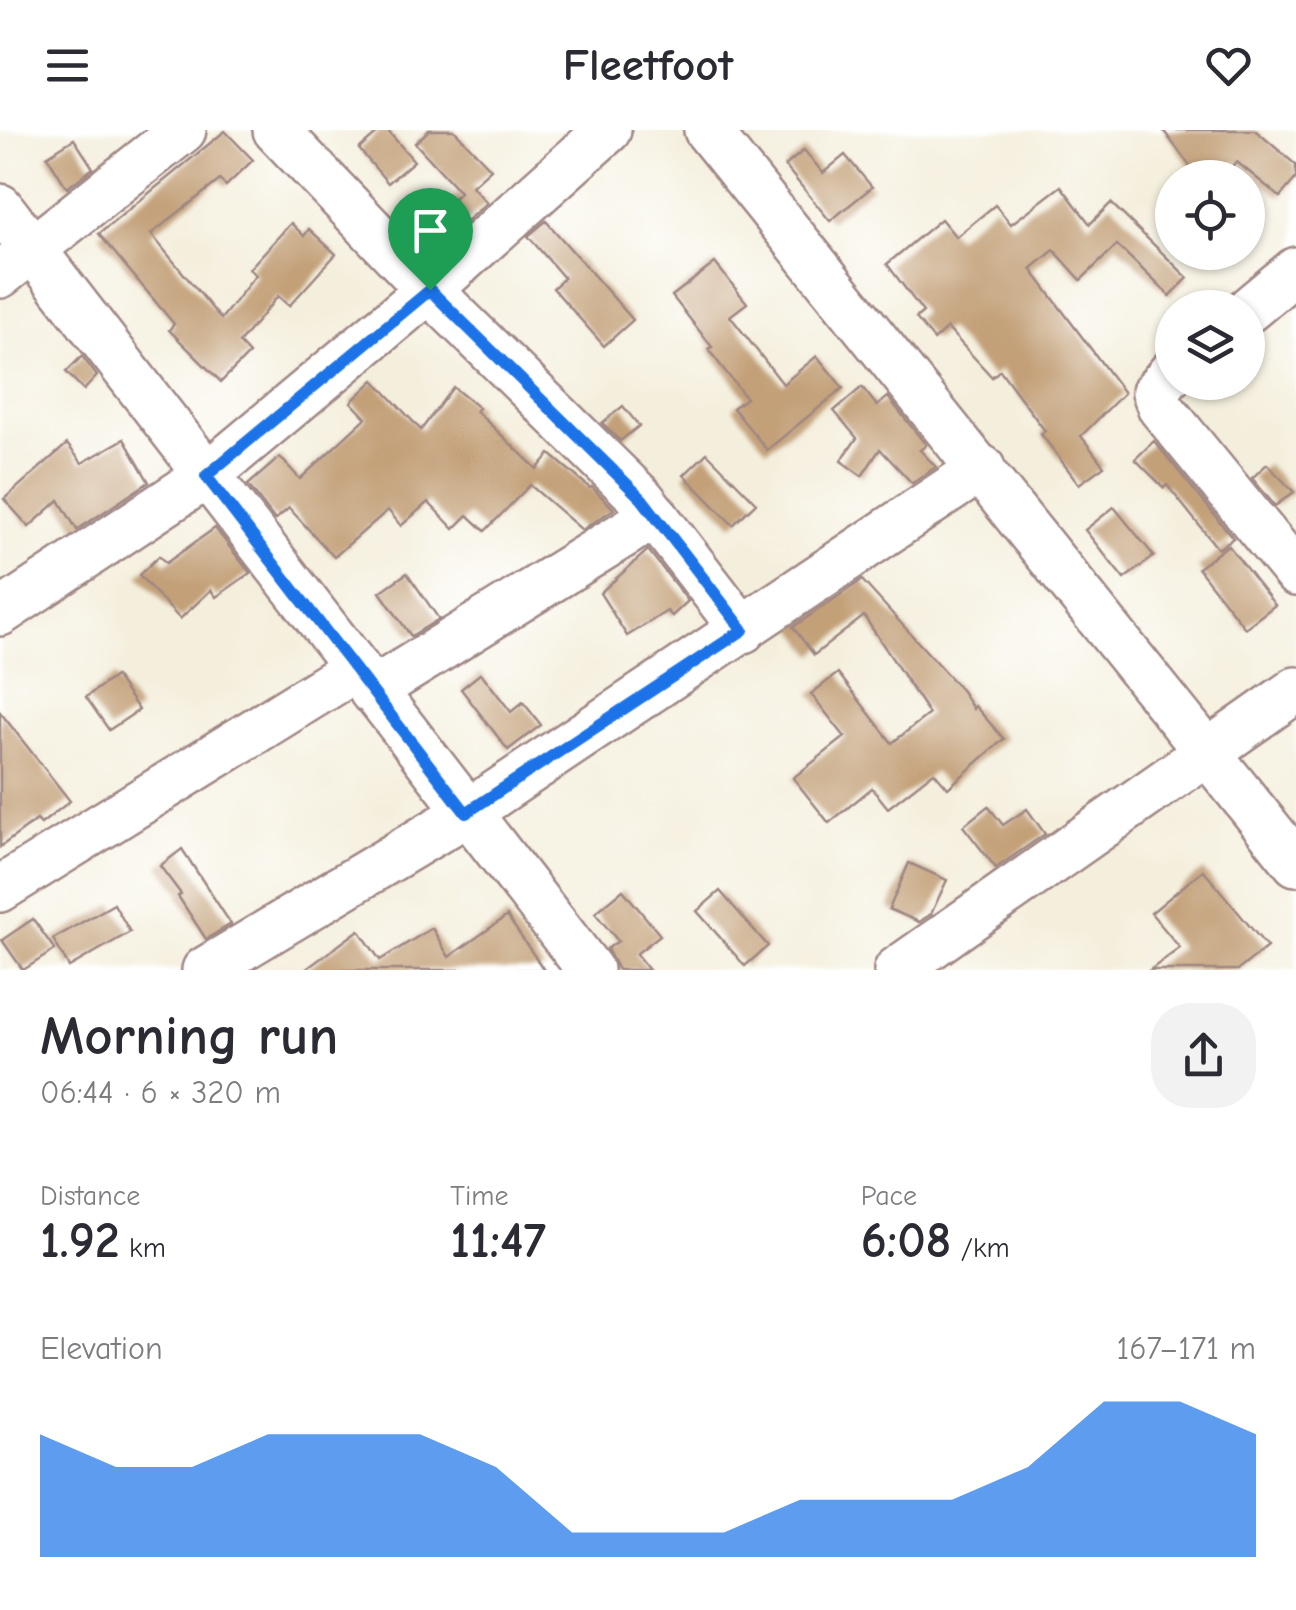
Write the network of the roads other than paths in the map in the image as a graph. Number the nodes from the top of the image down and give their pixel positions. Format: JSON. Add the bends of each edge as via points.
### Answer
{"nodes":[{"id":1,"x":183,"y":130,"type":"edge"},
{"id":2,"x":276,"y":130,"type":"edge"},
{"id":3,"x":608,"y":130,"type":"edge"},
{"id":4,"x":707,"y":130,"type":"edge"},
{"id":5,"x":0,"y":207,"type":"edge"},
{"id":6,"x":17,"y":262,"type":"edge"},
{"id":7,"x":1296,"y":270,"type":"edge"},
{"id":8,"x":430,"y":290,"type":"junction"},
{"id":9,"x":1265,"y":296,"type":"edge"},
{"id":10,"x":1158,"y":400,"type":"edge"},
{"id":11,"x":982,"y":468,"type":"junction"},
{"id":12,"x":206,"y":476,"type":"junction"},
{"id":13,"x":655,"y":516,"type":"junction"},
{"id":14,"x":1296,"y":573,"type":"edge"},
{"id":15,"x":0,"y":614,"type":"edge"},
{"id":16,"x":743,"y":630,"type":"junction"},
{"id":17,"x":364,"y":680,"type":"junction"},
{"id":18,"x":1296,"y":690,"type":"edge"},
{"id":19,"x":1208,"y":754,"type":"junction"},
{"id":20,"x":466,"y":813,"type":"junction"},
{"id":21,"x":1296,"y":863,"type":"edge"},
{"id":22,"x":0,"y":889,"type":"edge"},
{"id":23,"x":205,"y":970,"type":"edge"},
{"id":24,"x":590,"y":970,"type":"edge"},
{"id":25,"x":897,"y":970,"type":"edge"}],
"edges":[{"from":1,"to":6,"type":"street"},
{"from":2,"to":8,"type":"street"},
{"from":3,"to":8,"type":"street"},
{"from":4,"to":11,"type":"street"},
{"from":5,"to":6,"type":"street"},
{"from":6,"to":12,"type":"street"},
{"from":7,"to":9,"type":"street"},
{"from":8,"to":12,"type":"street"},
{"from":8,"to":13,"type":"street"},
{"from":10,"to":14,"type":"street"},
{"from":11,"to":16,"type":"street"},
{"from":11,"to":19,"type":"street"},
{"from":12,"to":15,"type":"street"},
{"from":12,"to":17,"type":"street"},
{"from":13,"to":16,"type":"street"},
{"from":13,"to":17,"type":"street"},
{"from":16,"to":20,"type":"street"},
{"from":17,"to":20,"type":"street"},
{"from":17,"to":22,"type":"street"},
{"from":18,"to":19,"type":"street"},
{"from":19,"to":21,"type":"street"},
{"from":19,"to":25,"type":"street"},
{"from":20,"to":23,"type":"street"},
{"from":20,"to":24,"type":"street"}]}
